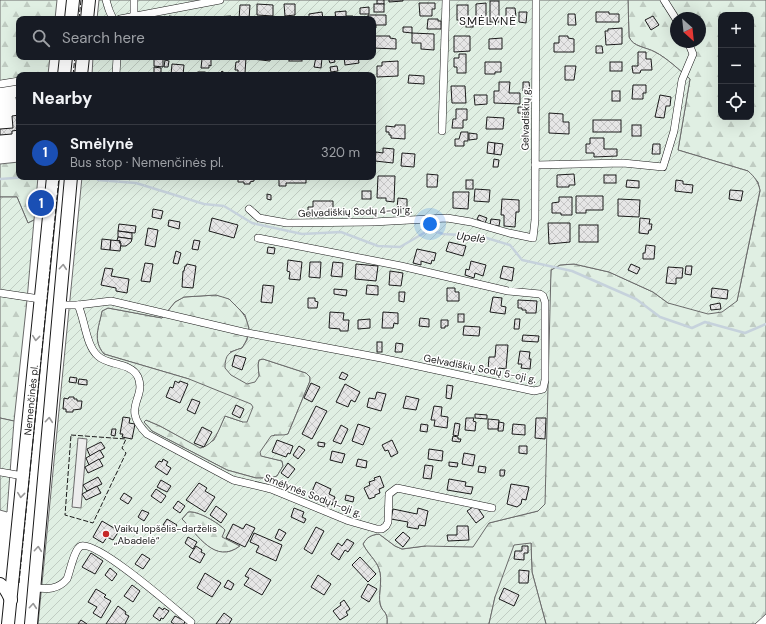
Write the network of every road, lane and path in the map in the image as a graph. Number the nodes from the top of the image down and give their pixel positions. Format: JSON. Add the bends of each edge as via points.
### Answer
{"nodes":[{"id":1,"x":73,"y":0,"type":"edge"},
{"id":2,"x":89,"y":0,"type":"edge"},
{"id":3,"x":106,"y":0,"type":"edge"},
{"id":4,"x":134,"y":0,"type":"edge"},
{"id":5,"x":220,"y":0,"type":"edge"},
{"id":6,"x":446,"y":0,"type":"edge"},
{"id":7,"x":536,"y":0,"type":"edge"},
{"id":8,"x":664,"y":0,"type":"edge"},
{"id":9,"x":672,"y":12,"type":"edge"},
{"id":10,"x":71,"y":16,"type":"edge"},
{"id":11,"x":87,"y":16,"type":"edge"},
{"id":12,"x":111,"y":16,"type":"edge"},
{"id":13,"x":134,"y":16,"type":"joint"},
{"id":14,"x":690,"y":48,"type":"edge"},
{"id":15,"x":66,"y":60,"type":"edge"},
{"id":16,"x":83,"y":60,"type":"edge"},
{"id":17,"x":117,"y":60,"type":"edge"},
{"id":18,"x":64,"y":72,"type":"edge"},
{"id":19,"x":81,"y":72,"type":"edge"},
{"id":20,"x":116,"y":72,"type":"edge"},
{"id":21,"x":16,"y":81,"type":"edge"},
{"id":22,"x":0,"y":84,"type":"edge"},
{"id":23,"x":442,"y":130,"type":"dead end"},
{"id":24,"x":535,"y":165,"type":"junction"},
{"id":25,"x":52,"y":180,"type":"edge"},
{"id":26,"x":71,"y":180,"type":"edge"},
{"id":27,"x":249,"y":210,"type":"dead end"},
{"id":28,"x":258,"y":238,"type":"dead end"},
{"id":29,"x":534,"y":238,"type":"joint"},
{"id":30,"x":0,"y":293,"type":"edge"},
{"id":31,"x":40,"y":299,"type":"junction"},
{"id":32,"x":60,"y":305,"type":"junction"},
{"id":33,"x":78,"y":305,"type":"junction"},
{"id":34,"x":0,"y":472,"type":"edge"},
{"id":35,"x":23,"y":476,"type":"junction"},
{"id":36,"x":492,"y":508,"type":"dead end"},
{"id":37,"x":13,"y":572,"type":"junction"},
{"id":38,"x":0,"y":584,"type":"edge"},
{"id":39,"x":34,"y":588,"type":"junction"},
{"id":40,"x":10,"y":600,"type":"junction"},
{"id":41,"x":192,"y":622,"type":"dead end"},
{"id":42,"x":8,"y":624,"type":"edge"},
{"id":43,"x":31,"y":624,"type":"edge"}],
"edges":[{"from":1,"to":10,"type":"main road"},
{"from":2,"to":11,"type":"main road"},
{"from":3,"to":12,"type":"street"},
{"from":4,"to":13,"type":"street"},
{"from":5,"to":13,"type":"street"},
{"from":6,"to":23,"type":"street"},
{"from":7,"to":24,"type":"street","name":"Gelvadiškių g."},
{"from":8,"to":9,"type":"street"},
{"from":14,"to":24,"type":"street","via":[[693,54],[682,80],[674,131],[663,167],[623,164]]},
{"from":15,"to":18,"type":"main road"},
{"from":16,"to":19,"type":"main road"},
{"from":17,"to":20,"type":"street"},
{"from":21,"to":22,"type":"street"},
{"from":24,"to":29,"type":"street","name":"Gelvadiškių g."},
{"from":25,"to":31,"type":"main road","name":"Nemenčinės pl."},
{"from":32,"to":26,"type":"main road","name":"Nemenčinės pl.","one_way":true},
{"from":27,"to":29,"type":"street","name":"Gelvadiškių Sodų 4-oji g.","via":[[259,218],[287,223],[453,218],[509,234]]},
{"from":28,"to":33,"type":"street","name":"Gelvadiškių Sodų 5-oji g.","via":[[401,266],[508,291],[540,294],[546,302],[543,389],[534,391],[381,358],[242,332],[111,301]]},
{"from":30,"to":31,"type":"street"},
{"from":31,"to":35,"type":"main road","name":"Nemenčinės pl.","one_way":true},
{"from":32,"to":33,"type":"street","name":"Gelvadiškių Sodų 5-oji g."},
{"from":39,"to":32,"type":"main road","name":"Nemenčinės pl.","one_way":true},
{"from":33,"to":36,"type":"street","name":"Smėlynės Sodų 1-oji g.","via":[[96,355],[132,369],[136,373],[139,386],[134,410],[139,426],[147,434],[233,480],[271,489],[349,521],[377,529],[382,529],[388,522],[389,494],[397,488]]},
{"from":34,"to":35,"type":"street"},
{"from":35,"to":37,"type":"main road","name":"Nemenčinės pl.","one_way":true},
{"from":37,"to":38,"type":"main road"},
{"from":37,"to":40,"type":"main road","name":"Nemenčinės pl."},
{"from":38,"to":40,"type":"main road","via":[[8,592]]},
{"from":39,"to":41,"type":"street","via":[[52,589],[68,580],[78,549],[86,546],[106,555],[126,569]]},
{"from":43,"to":39,"type":"main road","name":"Nemenčinės pl.","one_way":true},
{"from":40,"to":42,"type":"main road","name":"Nemenčinės pl."}]}
